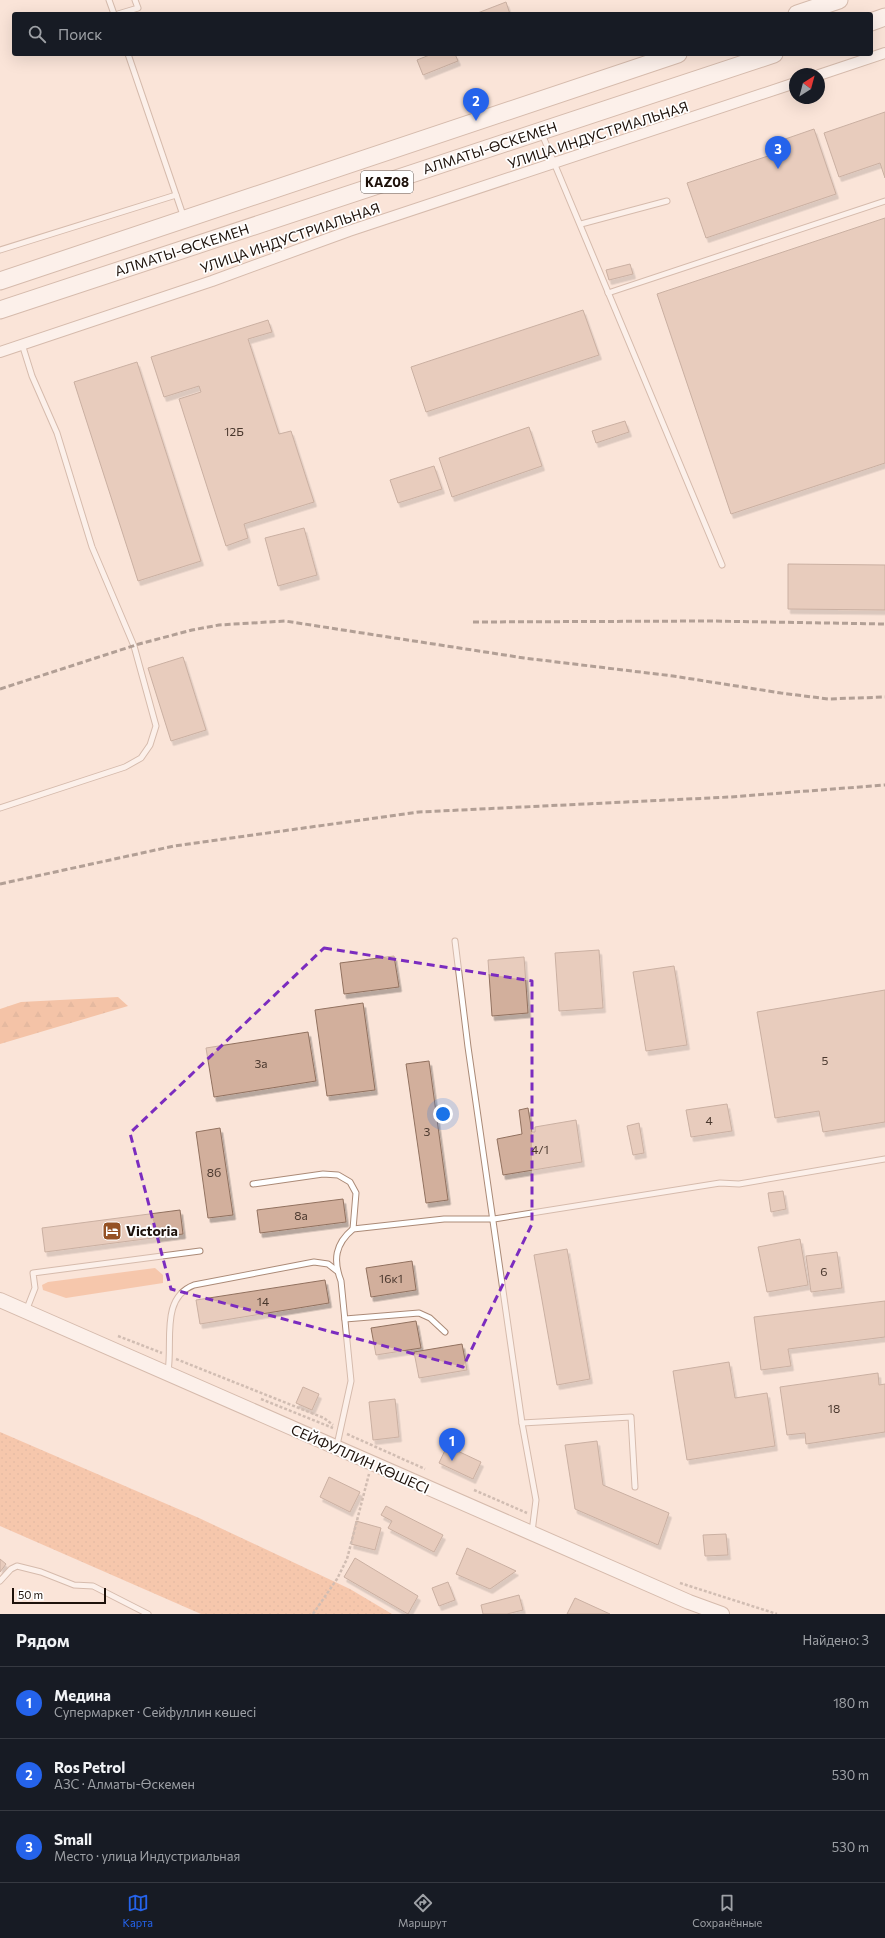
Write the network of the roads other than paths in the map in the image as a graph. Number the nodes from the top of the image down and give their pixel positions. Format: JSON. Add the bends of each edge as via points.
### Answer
{"nodes":[{"id":1,"x":109,"y":0,"type":"edge"},
{"id":2,"x":135,"y":0,"type":"edge"},
{"id":3,"x":839,"y":0,"type":"edge"},
{"id":4,"x":113,"y":12,"type":"edge"},
{"id":5,"x":125,"y":12,"type":"edge"},
{"id":6,"x":803,"y":12,"type":"edge"},
{"id":7,"x":885,"y":17,"type":"edge"},
{"id":8,"x":873,"y":21,"type":"edge"},
{"id":9,"x":885,"y":53,"type":"edge"},
{"id":10,"x":129,"y":56,"type":"edge"},
{"id":11,"x":672,"y":56,"type":"edge"},
{"id":12,"x":768,"y":56,"type":"edge"},
{"id":13,"x":825,"y":73,"type":"edge"},
{"id":14,"x":789,"y":86,"type":"edge"},
{"id":15,"x":541,"y":131,"type":"junction"},
{"id":16,"x":556,"y":164,"type":"junction"},
{"id":17,"x":176,"y":195,"type":"junction"},
{"id":18,"x":667,"y":201,"type":"dead end"},
{"id":19,"x":885,"y":201,"type":"edge"},
{"id":20,"x":184,"y":219,"type":"junction"},
{"id":21,"x":581,"y":224,"type":"junction"},
{"id":22,"x":0,"y":250,"type":"edge"},
{"id":23,"x":0,"y":281,"type":"edge"},
{"id":24,"x":608,"y":293,"type":"junction"},
{"id":25,"x":0,"y":310,"type":"edge"},
{"id":26,"x":22,"y":344,"type":"junction"},
{"id":27,"x":0,"y":352,"type":"edge"},
{"id":28,"x":722,"y":565,"type":"dead end"},
{"id":29,"x":0,"y":808,"type":"edge"},
{"id":30,"x":455,"y":941,"type":"dead end"},
{"id":31,"x":885,"y":1159,"type":"edge"},
{"id":32,"x":253,"y":1184,"type":"dead end"},
{"id":33,"x":494,"y":1219,"type":"junction"},
{"id":34,"x":353,"y":1229,"type":"junction"},
{"id":35,"x":200,"y":1251,"type":"dead end"},
{"id":36,"x":337,"y":1271,"type":"junction"},
{"id":37,"x":0,"y":1300,"type":"edge"},
{"id":38,"x":26,"y":1312,"type":"junction"},
{"id":39,"x":345,"y":1320,"type":"junction"},
{"id":40,"x":445,"y":1332,"type":"dead end"},
{"id":41,"x":168,"y":1374,"type":"junction"},
{"id":42,"x":522,"y":1423,"type":"junction"},
{"id":43,"x":336,"y":1448,"type":"junction"},
{"id":44,"x":635,"y":1488,"type":"dead end"},
{"id":45,"x":532,"y":1534,"type":"junction"},
{"id":46,"x":0,"y":1581,"type":"edge"},
{"id":47,"x":148,"y":1614,"type":"edge"},
{"id":48,"x":722,"y":1614,"type":"edge"}],
"edges":[{"from":1,"to":4,"type":"lane"},
{"from":2,"to":5,"type":"lane","via":[[138,8]]},
{"from":3,"to":6,"type":"highway"},
{"from":7,"to":8,"type":"highway"},
{"from":9,"to":13,"type":"street"},
{"from":10,"to":17,"type":"lane"},
{"from":11,"to":20,"type":"highway","name":"АЛМАТЫ-ӨСКЕМЕН","number":"KAZ08"},
{"from":12,"to":15,"type":"highway","name":"АЛМАТЫ-ӨСКЕМЕН","number":"KAZ08"},
{"from":14,"to":16,"type":"street","name":"УЛИЦА ИНДУСТРИАЛЬНАЯ"},
{"from":15,"to":16,"type":"lane"},
{"from":15,"to":25,"type":"highway","name":"АЛМАТЫ-ӨСКЕМЕН","number":"KAZ08"},
{"from":16,"to":21,"type":"lane"},
{"from":16,"to":26,"type":"street","name":"УЛИЦА ИНДУСТРИАЛЬНАЯ","via":[[349,231]]},
{"from":17,"to":20,"type":"lane"},
{"from":17,"to":22,"type":"lane"},
{"from":18,"to":21,"type":"lane"},
{"from":19,"to":24,"type":"lane"},
{"from":20,"to":23,"type":"highway","name":"АЛМАТЫ-ӨСКЕМЕН","number":"KAZ08"},
{"from":21,"to":24,"type":"lane"},
{"from":24,"to":28,"type":"lane"},
{"from":26,"to":27,"type":"street","name":"УЛИЦА ИНДУСТРИАЛЬНАЯ"},
{"from":26,"to":29,"type":"lane","via":[[32,376],[57,433],[92,547],[134,646],[156,726],[150,745],[141,758],[125,767]]},
{"from":30,"to":33,"type":"lane"},
{"from":31,"to":33,"type":"lane","via":[[739,1184],[720,1183]]},
{"from":32,"to":34,"type":"lane","via":[[323,1174],[338,1175],[350,1182],[356,1193]]},
{"from":33,"to":34,"type":"lane","via":[[444,1219]]},
{"from":33,"to":42,"type":"lane"},
{"from":34,"to":36,"type":"lane","via":[[342,1238],[337,1248]]},
{"from":35,"to":38,"type":"lane","via":[[33,1273],[35,1288]]},
{"from":36,"to":39,"type":"lane","via":[[341,1281]]},
{"from":36,"to":41,"type":"lane","via":[[328,1264],[314,1262],[184,1289],[173,1305],[170,1316]]},
{"from":37,"to":38,"type":"main road","name":"СЕЙФУЛЛИН КӨШЕСІ"},
{"from":38,"to":41,"type":"main road","name":"СЕЙФУЛЛИН КӨШЕСІ"},
{"from":39,"to":40,"type":"lane","via":[[419,1313],[430,1318]]},
{"from":39,"to":43,"type":"lane","via":[[351,1381]]},
{"from":41,"to":43,"type":"main road","name":"СЕЙФУЛЛИН КӨШЕСІ"},
{"from":42,"to":44,"type":"lane","via":[[631,1417]]},
{"from":42,"to":45,"type":"lane","via":[[536,1500]]},
{"from":43,"to":45,"type":"main road","name":"СЕЙФУЛЛИН КӨШЕСІ"},
{"from":45,"to":48,"type":"main road","name":"СЕЙФУЛЛИН КӨШЕСІ"},
{"from":46,"to":47,"type":"lane","via":[[17,1566],[74,1585],[93,1586]]}]}
